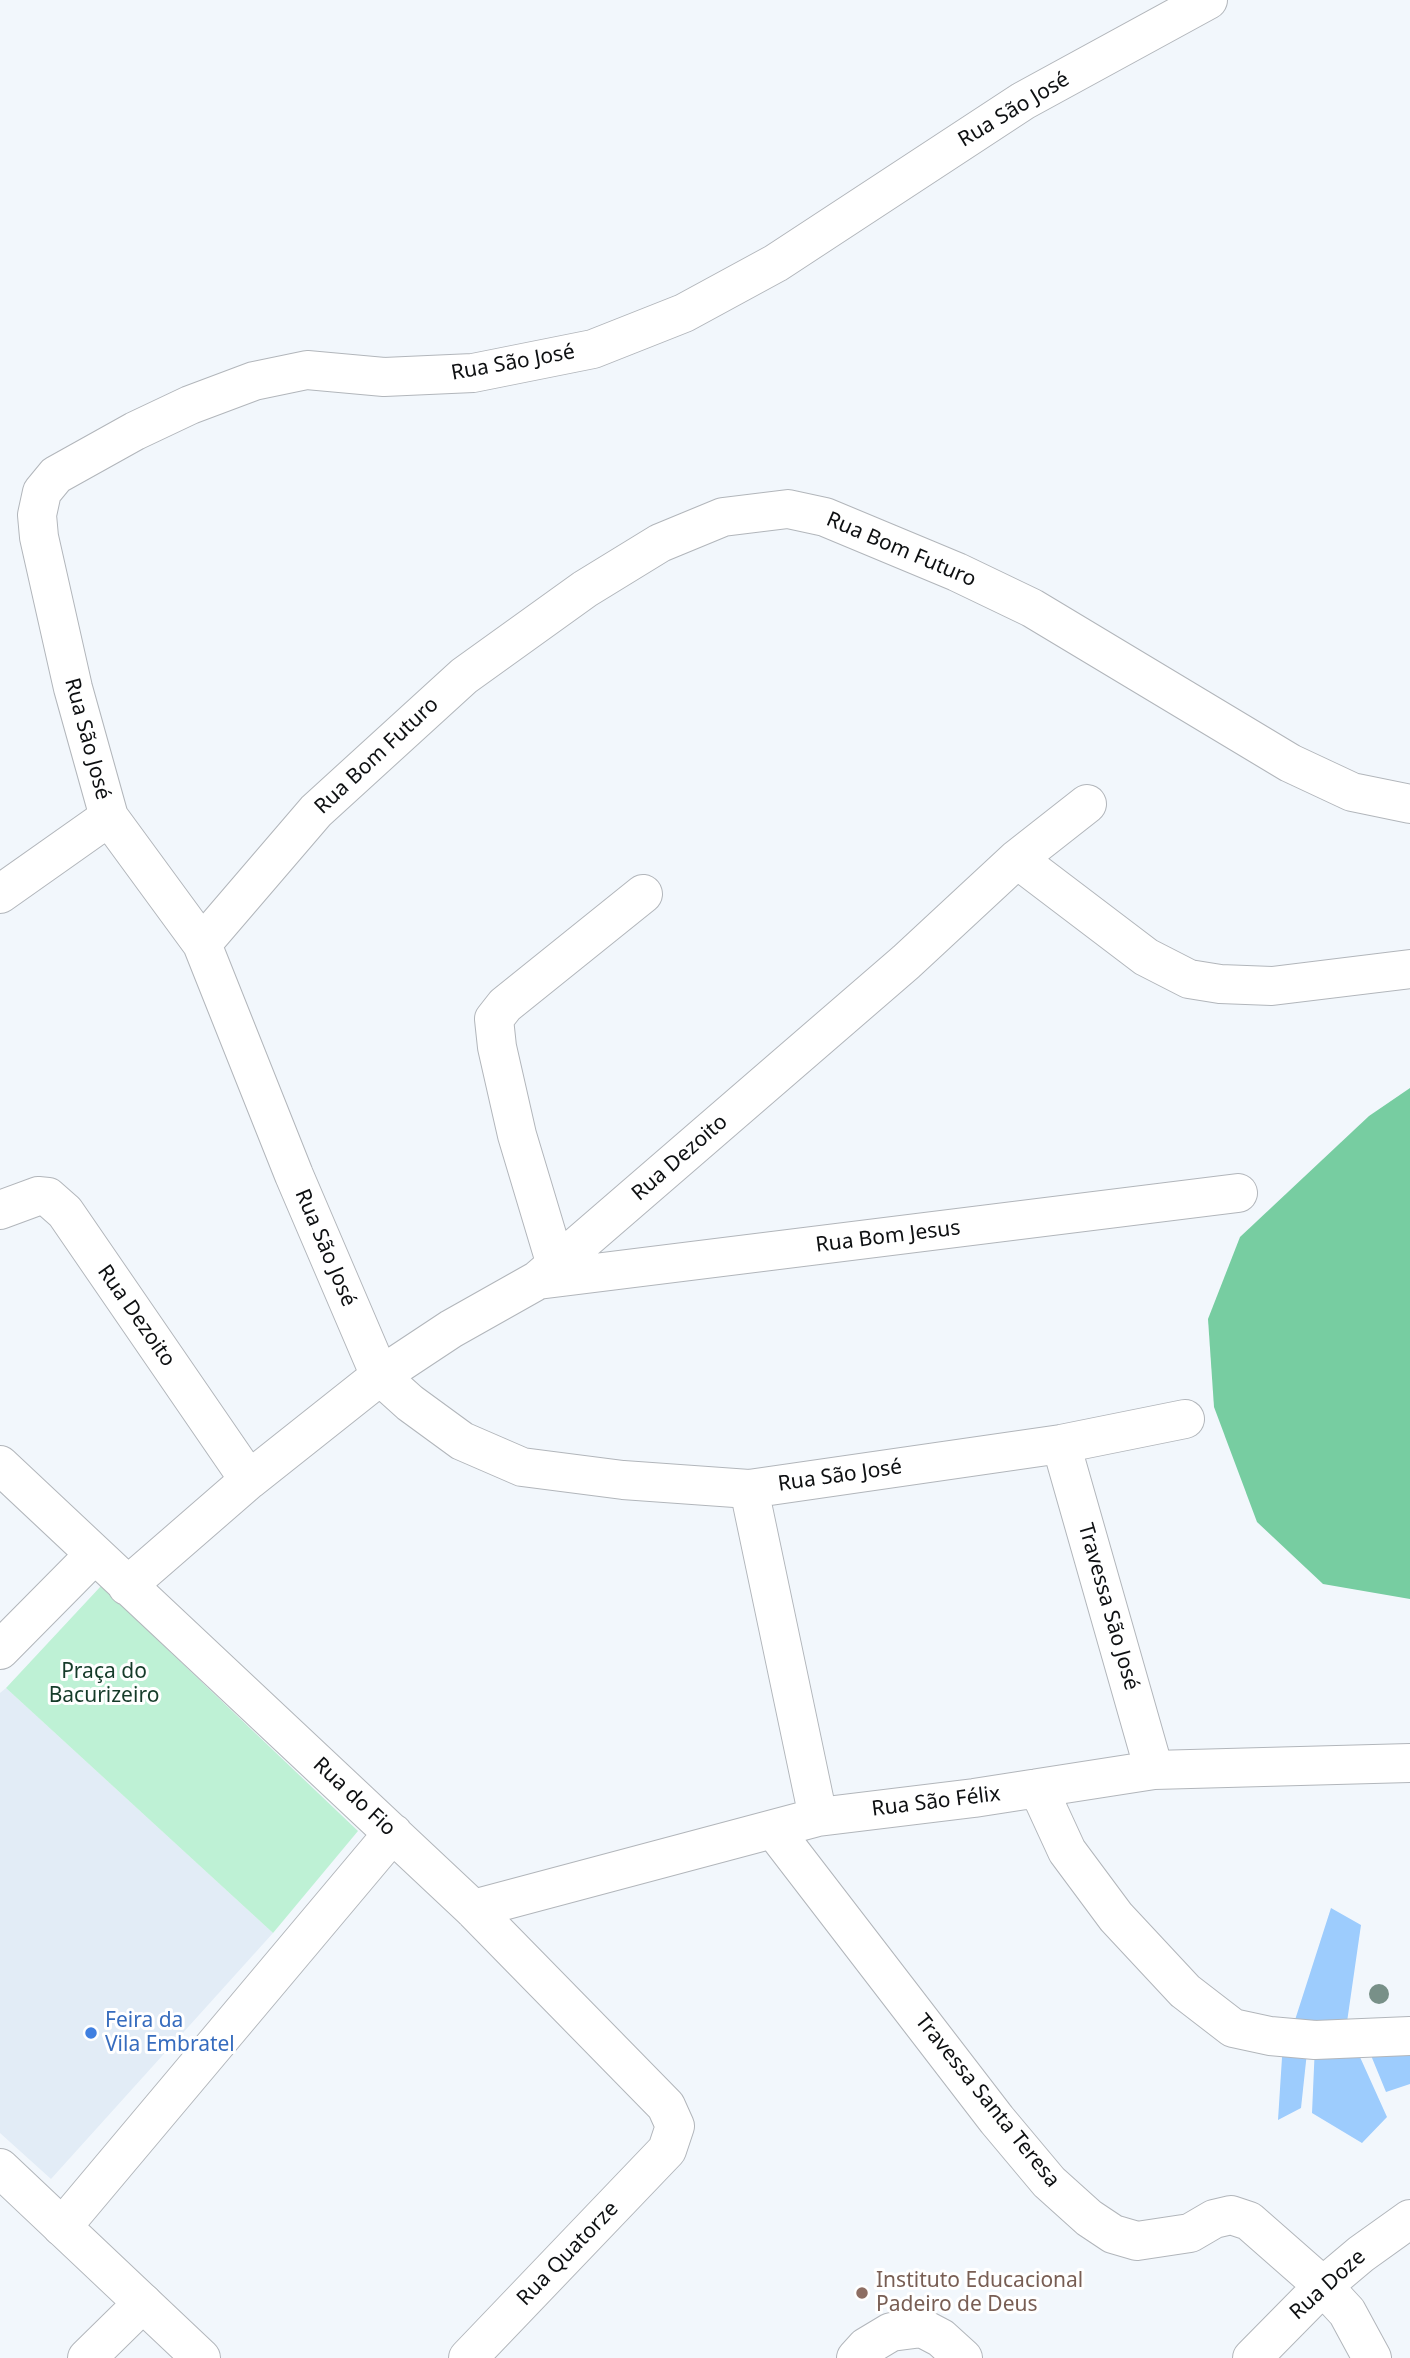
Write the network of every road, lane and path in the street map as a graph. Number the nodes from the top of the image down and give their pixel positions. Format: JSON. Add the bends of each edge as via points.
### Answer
{"nodes":[{"id":1,"x":1208,"y":0,"type":"edge"},
{"id":2,"x":1087,"y":804,"type":"dead end"},
{"id":3,"x":1410,"y":804,"type":"edge"},
{"id":4,"x":108,"y":817,"type":"junction"},
{"id":5,"x":1017,"y":859,"type":"junction"},
{"id":6,"x":0,"y":894,"type":"edge"},
{"id":7,"x":643,"y":894,"type":"dead end"},
{"id":8,"x":202,"y":944,"type":"junction"},
{"id":9,"x":1410,"y":969,"type":"edge"},
{"id":10,"x":1238,"y":1193,"type":"dead end"},
{"id":11,"x":0,"y":1210,"type":"edge"},
{"id":12,"x":547,"y":1273,"type":"junction"},
{"id":13,"x":380,"y":1376,"type":"junction"},
{"id":14,"x":1185,"y":1419,"type":"dead end"},
{"id":15,"x":1061,"y":1444,"type":"junction"},
{"id":16,"x":0,"y":1465,"type":"edge"},
{"id":17,"x":249,"y":1480,"type":"junction"},
{"id":18,"x":749,"y":1489,"type":"junction"},
{"id":19,"x":94,"y":1555,"type":"junction"},
{"id":20,"x":127,"y":1586,"type":"junction"},
{"id":21,"x":0,"y":1650,"type":"edge"},
{"id":22,"x":1410,"y":1763,"type":"edge"},
{"id":23,"x":1154,"y":1770,"type":"junction"},
{"id":24,"x":1038,"y":1788,"type":"junction"},
{"id":25,"x":818,"y":1817,"type":"junction"},
{"id":26,"x":775,"y":1830,"type":"junction"},
{"id":27,"x":393,"y":1833,"type":"junction"},
{"id":28,"x":473,"y":1909,"type":"junction"},
{"id":29,"x":1410,"y":2036,"type":"edge"},
{"id":30,"x":667,"y":2150,"type":"joint"},
{"id":31,"x":0,"y":2168,"type":"edge"},
{"id":32,"x":1410,"y":2219,"type":"edge"},
{"id":33,"x":62,"y":2227,"type":"junction"},
{"id":34,"x":1323,"y":2286,"type":"junction"},
{"id":35,"x":142,"y":2303,"type":"junction"},
{"id":36,"x":87,"y":2358,"type":"edge"},
{"id":37,"x":201,"y":2358,"type":"edge"},
{"id":38,"x":468,"y":2358,"type":"edge"},
{"id":39,"x":856,"y":2358,"type":"edge"},
{"id":40,"x":962,"y":2358,"type":"edge"},
{"id":41,"x":1252,"y":2358,"type":"edge"},
{"id":42,"x":1372,"y":2358,"type":"edge"}],
"edges":[{"from":1,"to":4,"type":"street","name":"Rua São José","via":[[1023,101],[776,263],[684,313],[593,349],[473,373],[384,377],[307,370],[254,381],[146,425],[56,475],[42,492],[39,537]]},
{"from":2,"to":5,"type":"street","name":"Rua Dezoito"},
{"from":3,"to":8,"type":"street","name":"Rua Bom Futuro","via":[[1352,792],[1290,762],[1032,608],[957,572],[825,517],[788,509],[723,517],[660,543],[585,589],[464,676],[316,811]]},
{"from":4,"to":6,"type":"street"},
{"from":4,"to":8,"type":"street","name":"Rua São José"},
{"from":5,"to":9,"type":"street","via":[[1146,957],[1189,979],[1272,986]]},
{"from":5,"to":12,"type":"street","name":"Rua Dezoito","via":[[906,962]]},
{"from":7,"to":12,"type":"street","via":[[505,1005],[494,1019]]},
{"from":8,"to":13,"type":"street","name":"Rua São José"},
{"from":10,"to":12,"type":"street","name":"Rua Bom Jesus"},
{"from":11,"to":17,"type":"street","name":"Rua Dezoito","via":[[38,1196],[48,1197],[65,1212]]},
{"from":12,"to":13,"type":"street","name":"Rua Dezoito"},
{"from":13,"to":17,"type":"street","name":"Rua Dezoito"},
{"from":13,"to":18,"type":"street","name":"Rua São José","via":[[462,1441],[522,1467]]},
{"from":14,"to":15,"type":"street","name":"Rua São José"},
{"from":15,"to":18,"type":"street","name":"Rua São José"},
{"from":15,"to":23,"type":"street","name":"Travessa São José"},
{"from":16,"to":19,"type":"street","name":"Rua do Fio"},
{"from":17,"to":20,"type":"street","name":"Rua Dezoito"},
{"from":18,"to":25,"type":"street"},
{"from":19,"to":20,"type":"street","name":"Rua do Fio"},
{"from":19,"to":21,"type":"street"},
{"from":20,"to":27,"type":"street","name":"Rua do Fio"},
{"from":22,"to":23,"type":"street","name":"Rua São Félix"},
{"from":23,"to":24,"type":"street","name":"Rua São Félix"},
{"from":24,"to":25,"type":"street","name":"Rua São Félix"},
{"from":24,"to":29,"type":"street","via":[[1067,1851],[1116,1917],[1185,1991],[1233,2028],[1315,2040]]},
{"from":25,"to":26,"type":"street","name":"Rua São Félix"},
{"from":26,"to":28,"type":"street","name":"Rua São Félix"},
{"from":26,"to":34,"type":"street","name":"Travessa Santa Teresa","via":[[997,2120],[1049,2182],[1089,2218],[1113,2234],[1137,2241],[1190,2232],[1231,2215],[1249,2221]]},
{"from":27,"to":28,"type":"street","name":"Rua do Fio"},
{"from":27,"to":33,"type":"street"},
{"from":28,"to":30,"type":"street","name":"Rua do Fio","via":[[666,2106],[675,2126]]},
{"from":30,"to":38,"type":"street","name":"Rua Quatorze"},
{"from":31,"to":33,"type":"street"},
{"from":32,"to":34,"type":"street","name":"Rua Doze"},
{"from":33,"to":35,"type":"street"},
{"from":34,"to":41,"type":"street","name":"Rua Doze"},
{"from":34,"to":42,"type":"street","name":"Travessa Santa Teresa","via":[[1347,2312]]},
{"from":35,"to":36,"type":"street"},
{"from":35,"to":37,"type":"street"},
{"from":39,"to":40,"type":"street","via":[[891,2332],[922,2328]]}]}
